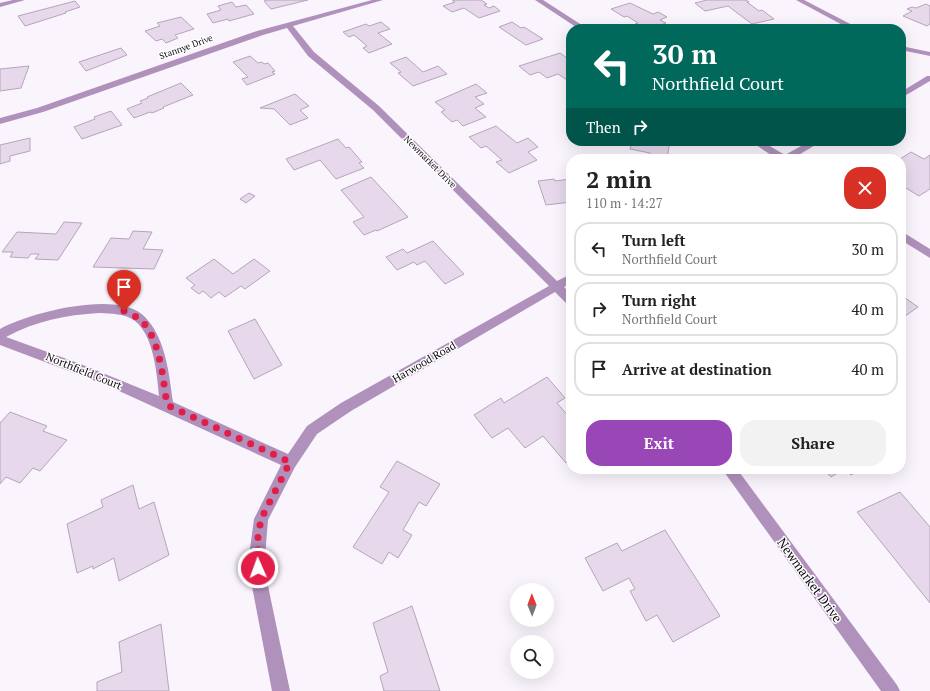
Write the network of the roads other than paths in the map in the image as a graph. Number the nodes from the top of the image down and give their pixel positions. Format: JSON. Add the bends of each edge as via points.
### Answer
{"nodes":[{"id":1,"x":22,"y":0,"type":"edge"},
{"id":2,"x":380,"y":0,"type":"edge"},
{"id":3,"x":538,"y":0,"type":"edge"},
{"id":4,"x":799,"y":0,"type":"edge"},
{"id":5,"x":0,"y":5,"type":"edge"},
{"id":6,"x":576,"y":24,"type":"edge"},
{"id":7,"x":846,"y":24,"type":"edge"},
{"id":8,"x":288,"y":25,"type":"junction"},
{"id":9,"x":906,"y":49,"type":"edge"},
{"id":10,"x":930,"y":54,"type":"edge"},
{"id":11,"x":930,"y":78,"type":"edge"},
{"id":12,"x":906,"y":92,"type":"edge"},
{"id":13,"x":0,"y":121,"type":"edge"},
{"id":14,"x":763,"y":146,"type":"edge"},
{"id":15,"x":809,"y":146,"type":"edge"},
{"id":16,"x":776,"y":154,"type":"edge"},
{"id":17,"x":793,"y":154,"type":"edge"},
{"id":18,"x":906,"y":238,"type":"edge"},
{"id":19,"x":930,"y":254,"type":"edge"},
{"id":20,"x":566,"y":281,"type":"edge"},
{"id":21,"x":556,"y":286,"type":"junction"},
{"id":22,"x":566,"y":296,"type":"edge"},
{"id":23,"x":0,"y":334,"type":"edge"},
{"id":24,"x":0,"y":340,"type":"edge"},
{"id":25,"x":167,"y":405,"type":"junction"},
{"id":26,"x":290,"y":462,"type":"junction"},
{"id":27,"x":733,"y":474,"type":"edge"},
{"id":28,"x":281,"y":691,"type":"edge"},
{"id":29,"x":891,"y":691,"type":"edge"}],
"edges":[{"from":1,"to":5,"type":"street"},
{"from":2,"to":8,"type":"street","name":"Stannye Drive"},
{"from":3,"to":6,"type":"street"},
{"from":4,"to":7,"type":"street"},
{"from":8,"to":13,"type":"street","name":"Stannye Drive","via":[[223,44],[40,110]]},
{"from":8,"to":21,"type":"street","name":"Newmarket Drive","via":[[311,54],[376,108]]},
{"from":9,"to":10,"type":"street"},
{"from":11,"to":12,"type":"street"},
{"from":14,"to":16,"type":"street"},
{"from":15,"to":17,"type":"street"},
{"from":18,"to":19,"type":"street"},
{"from":20,"to":21,"type":"street","name":"Harwood Road"},
{"from":21,"to":22,"type":"street","name":"Newmarket Drive"},
{"from":21,"to":26,"type":"street","name":"Harwood Road","via":[[312,430]]},
{"from":23,"to":25,"type":"street","via":[[27,322],[73,311],[101,308],[124,311],[138,318],[150,332],[160,361]]},
{"from":24,"to":25,"type":"street","name":"Northfield Court","via":[[48,356]]},
{"from":25,"to":26,"type":"street","name":"Northfield Court"},
{"from":26,"to":28,"type":"street","name":"Harwood Road","via":[[261,519],[257,556],[259,581]]},
{"from":27,"to":29,"type":"street","name":"Newmarket Drive"}]}
